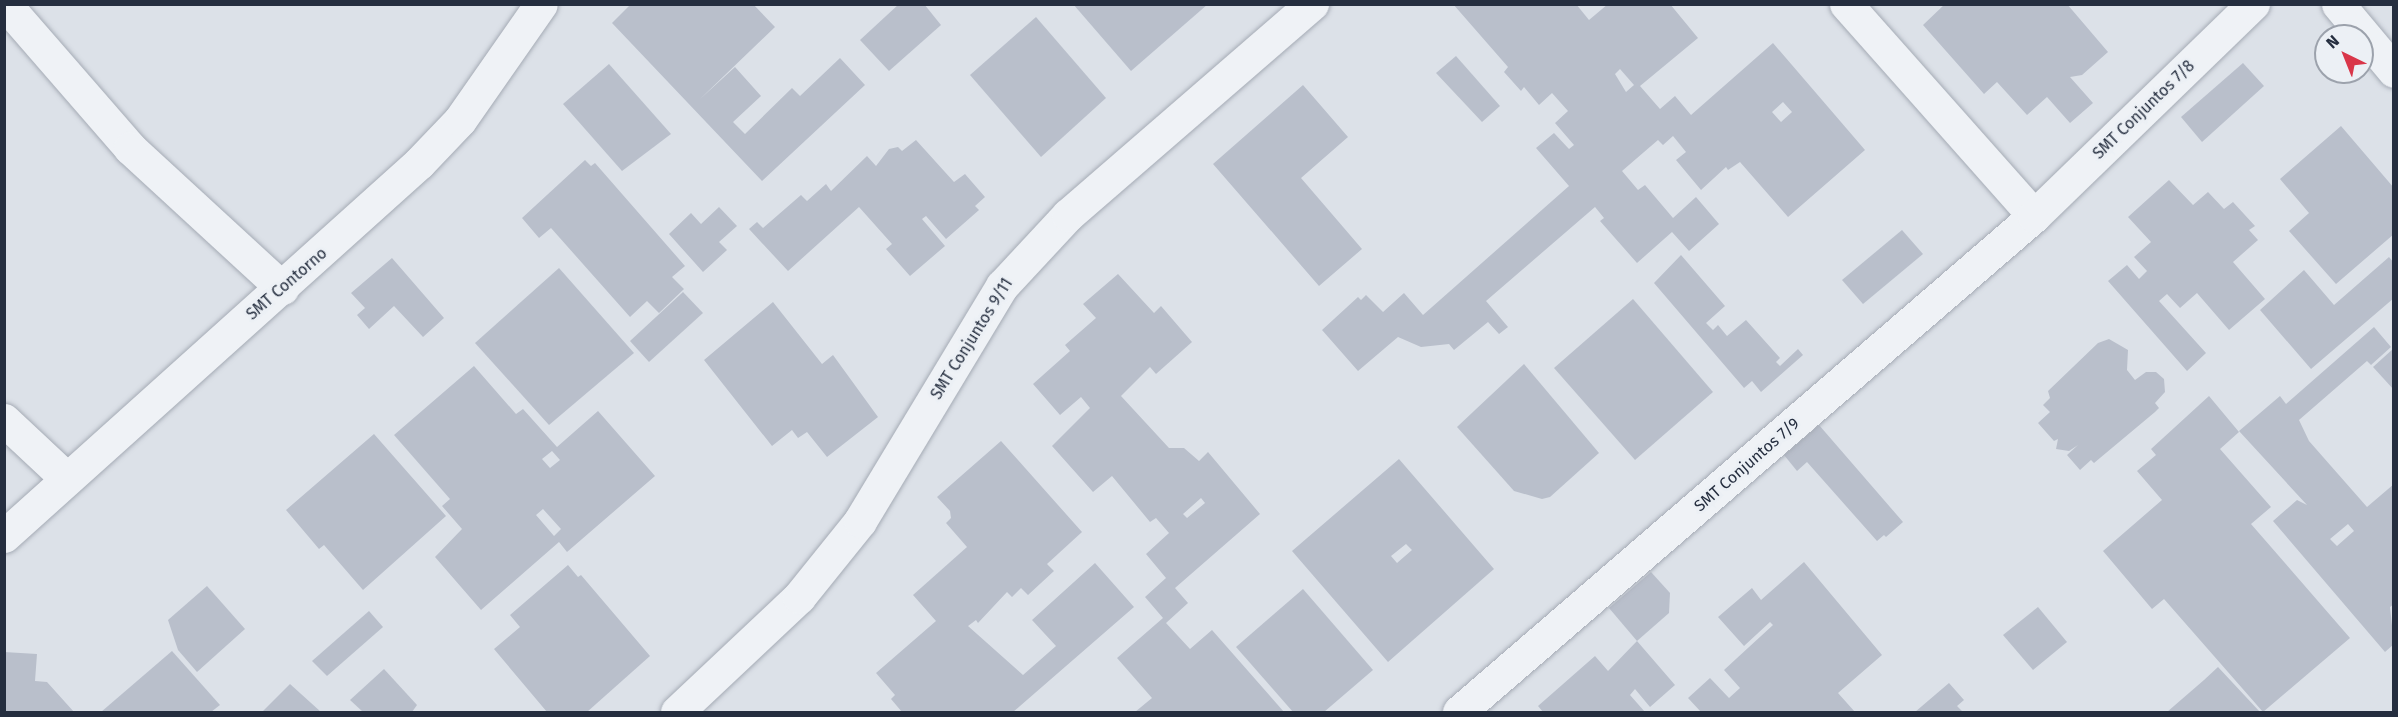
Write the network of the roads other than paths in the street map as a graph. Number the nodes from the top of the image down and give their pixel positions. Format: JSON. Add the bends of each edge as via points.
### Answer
{"nodes":[{"id":1,"x":5,"y":4,"type":"edge"},
{"id":2,"x":541,"y":4,"type":"edge"},
{"id":3,"x":1312,"y":4,"type":"edge"},
{"id":4,"x":1846,"y":4,"type":"edge"},
{"id":5,"x":2253,"y":4,"type":"edge"},
{"id":6,"x":2338,"y":4,"type":"edge"},
{"id":7,"x":2394,"y":71,"type":"edge"},
{"id":8,"x":2034,"y":216,"type":"junction"},
{"id":9,"x":282,"y":288,"type":"junction"},
{"id":10,"x":4,"y":420,"type":"edge"},
{"id":11,"x":68,"y":479,"type":"junction"},
{"id":12,"x":4,"y":536,"type":"edge"},
{"id":13,"x":677,"y":712,"type":"edge"},
{"id":14,"x":1459,"y":712,"type":"edge"}],
"edges":[{"from":1,"to":9,"type":"street","via":[[136,154]]},
{"from":2,"to":9,"type":"street","name":"SMT Contorno","via":[[460,120],[419,163]]},
{"from":3,"to":13,"type":"street","name":"SMT Conjuntos 9/11","via":[[1068,215],[1002,286],[860,521],[799,597]]},
{"from":4,"to":8,"type":"street"},
{"from":5,"to":8,"type":"street","name":"SMT Conjuntos 7/8"},
{"from":6,"to":7,"type":"street"},
{"from":8,"to":14,"type":"street","name":"SMT Conjuntos 7/9"},
{"from":9,"to":11,"type":"street","name":"SMT Contorno"},
{"from":10,"to":11,"type":"street"},
{"from":11,"to":12,"type":"street","name":"SMT Contorno"}]}
